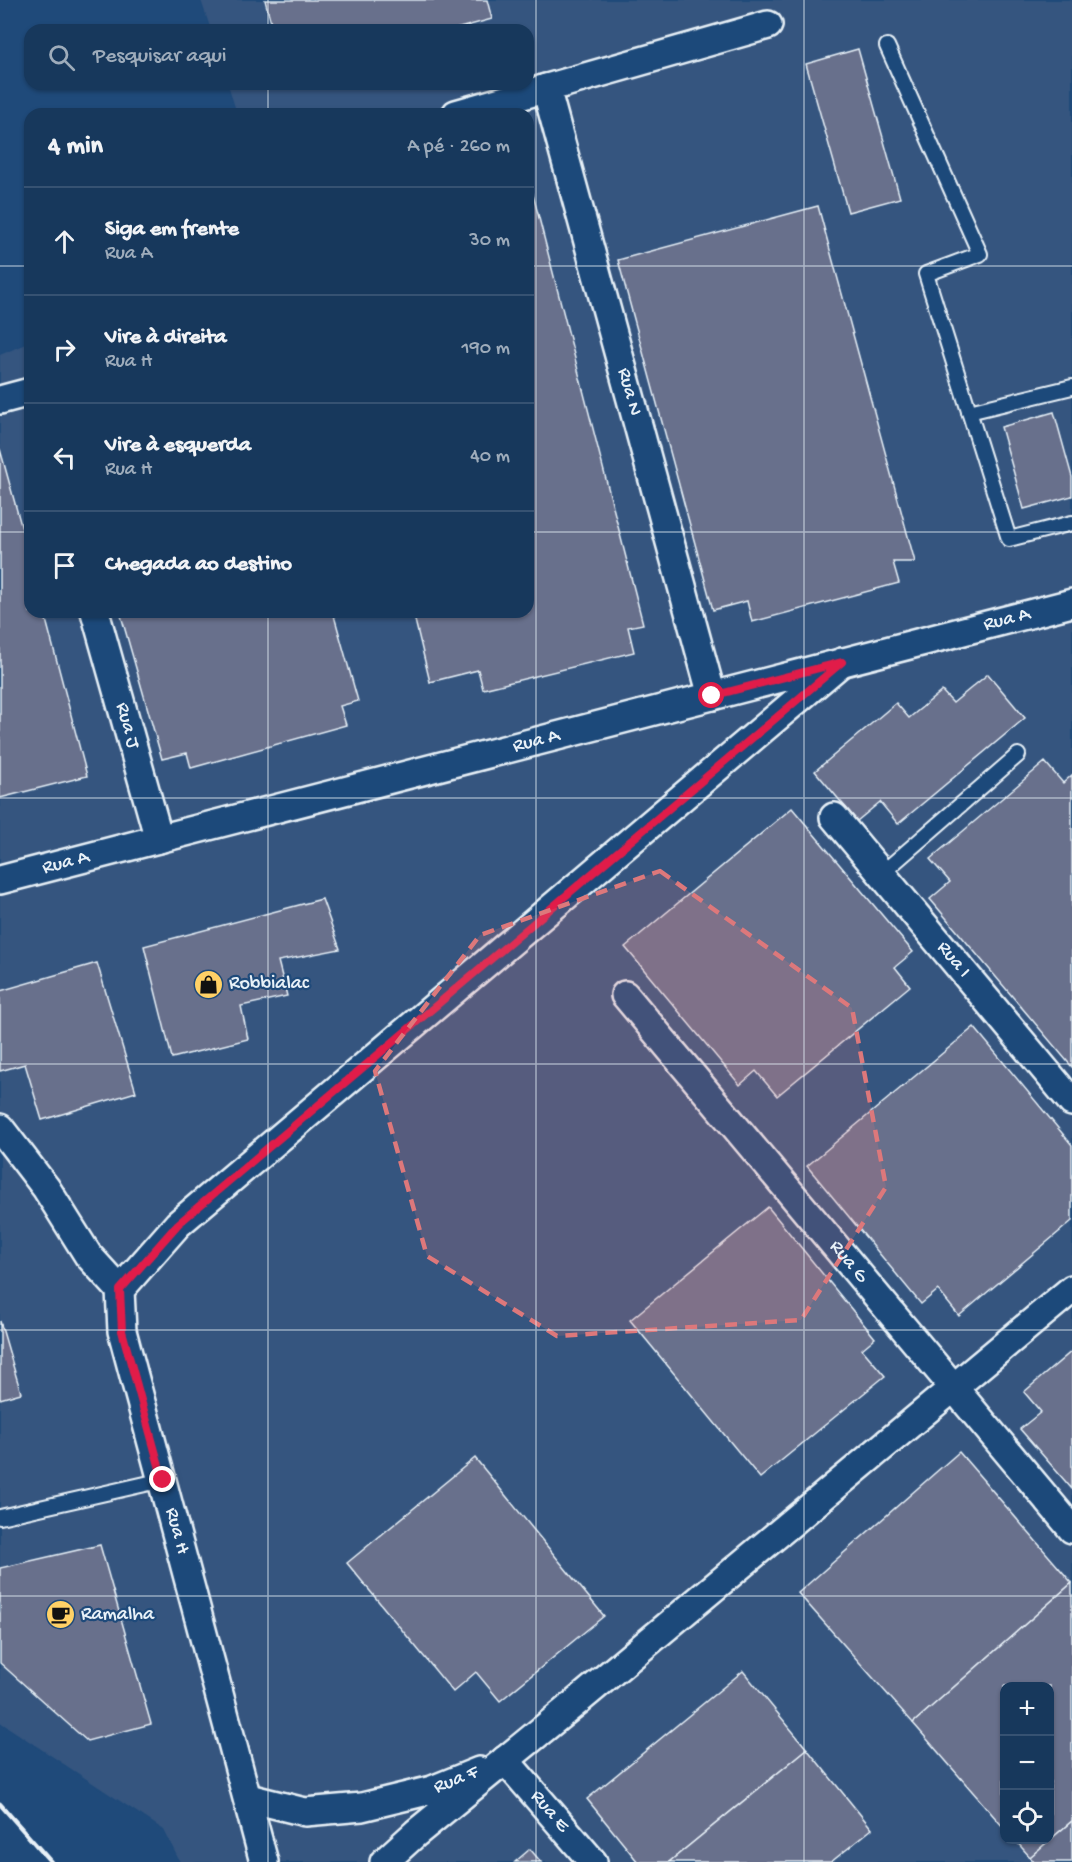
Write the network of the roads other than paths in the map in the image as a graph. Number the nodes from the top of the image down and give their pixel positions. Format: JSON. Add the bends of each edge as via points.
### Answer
{"nodes":[{"id":1,"x":768,"y":25,"type":"dead end"},
{"id":2,"x":887,"y":46,"type":"dead end"},
{"id":3,"x":546,"y":88,"type":"junction"},
{"id":4,"x":477,"y":108,"type":"edge"},
{"id":5,"x":1072,"y":387,"type":"edge"},
{"id":6,"x":24,"y":394,"type":"edge"},
{"id":7,"x":0,"y":400,"type":"edge"},
{"id":8,"x":969,"y":412,"type":"junction"},
{"id":9,"x":1072,"y":523,"type":"edge"},
{"id":10,"x":1072,"y":603,"type":"edge"},
{"id":11,"x":97,"y":618,"type":"edge"},
{"id":12,"x":842,"y":662,"type":"junction"},
{"id":13,"x":712,"y":696,"type":"junction"},
{"id":14,"x":1018,"y":755,"type":"dead end"},
{"id":15,"x":834,"y":817,"type":"dead end"},
{"id":16,"x":159,"y":839,"type":"junction"},
{"id":17,"x":881,"y":874,"type":"junction"},
{"id":18,"x":0,"y":880,"type":"edge"},
{"id":19,"x":625,"y":995,"type":"dead end"},
{"id":20,"x":1072,"y":1102,"type":"edge"},
{"id":21,"x":0,"y":1128,"type":"edge"},
{"id":22,"x":1072,"y":1289,"type":"edge"},
{"id":23,"x":120,"y":1290,"type":"junction"},
{"id":24,"x":954,"y":1388,"type":"junction"},
{"id":25,"x":163,"y":1480,"type":"junction"},
{"id":26,"x":0,"y":1517,"type":"edge"},
{"id":27,"x":1072,"y":1529,"type":"edge"},
{"id":28,"x":505,"y":1760,"type":"junction"},
{"id":29,"x":249,"y":1798,"type":"junction"},
{"id":30,"x":264,"y":1862,"type":"edge"},
{"id":31,"x":384,"y":1862,"type":"edge"},
{"id":32,"x":593,"y":1862,"type":"edge"}],
"edges":[{"from":1,"to":3,"type":"street"},
{"from":2,"to":8,"type":"lane","via":[[980,254],[926,274]]},
{"from":3,"to":4,"type":"street"},
{"from":3,"to":13,"type":"street","name":"Rua N"},
{"from":5,"to":8,"type":"lane"},
{"from":6,"to":7,"type":"street"},
{"from":8,"to":9,"type":"lane","via":[[1009,539]]},
{"from":10,"to":12,"type":"street","name":"Rua A"},
{"from":11,"to":16,"type":"street","name":"Rua J"},
{"from":12,"to":13,"type":"street","name":"Rua A"},
{"from":12,"to":23,"type":"street","via":[[178,1224]]},
{"from":13,"to":16,"type":"street","name":"Rua A"},
{"from":14,"to":17,"type":"lane"},
{"from":15,"to":17,"type":"street","name":"Rua I"},
{"from":16,"to":18,"type":"street","name":"Rua A"},
{"from":17,"to":20,"type":"street","name":"Rua I"},
{"from":19,"to":24,"type":"street","name":"Rua G"},
{"from":21,"to":23,"type":"street","via":[[46,1188],[88,1255]]},
{"from":22,"to":24,"type":"street"},
{"from":23,"to":25,"type":"street","name":"Rua H","via":[[122,1331]]},
{"from":24,"to":27,"type":"street","name":"Rua G"},
{"from":24,"to":28,"type":"street"},
{"from":25,"to":26,"type":"lane"},
{"from":25,"to":29,"type":"street","name":"Rua H"},
{"from":28,"to":29,"type":"street","name":"Rua F","via":[[432,1790],[362,1807],[305,1812]]},
{"from":28,"to":31,"type":"street","name":"Rua F"},
{"from":28,"to":32,"type":"street","name":"Rua E"},
{"from":29,"to":30,"type":"street","name":"Rua H"}]}
